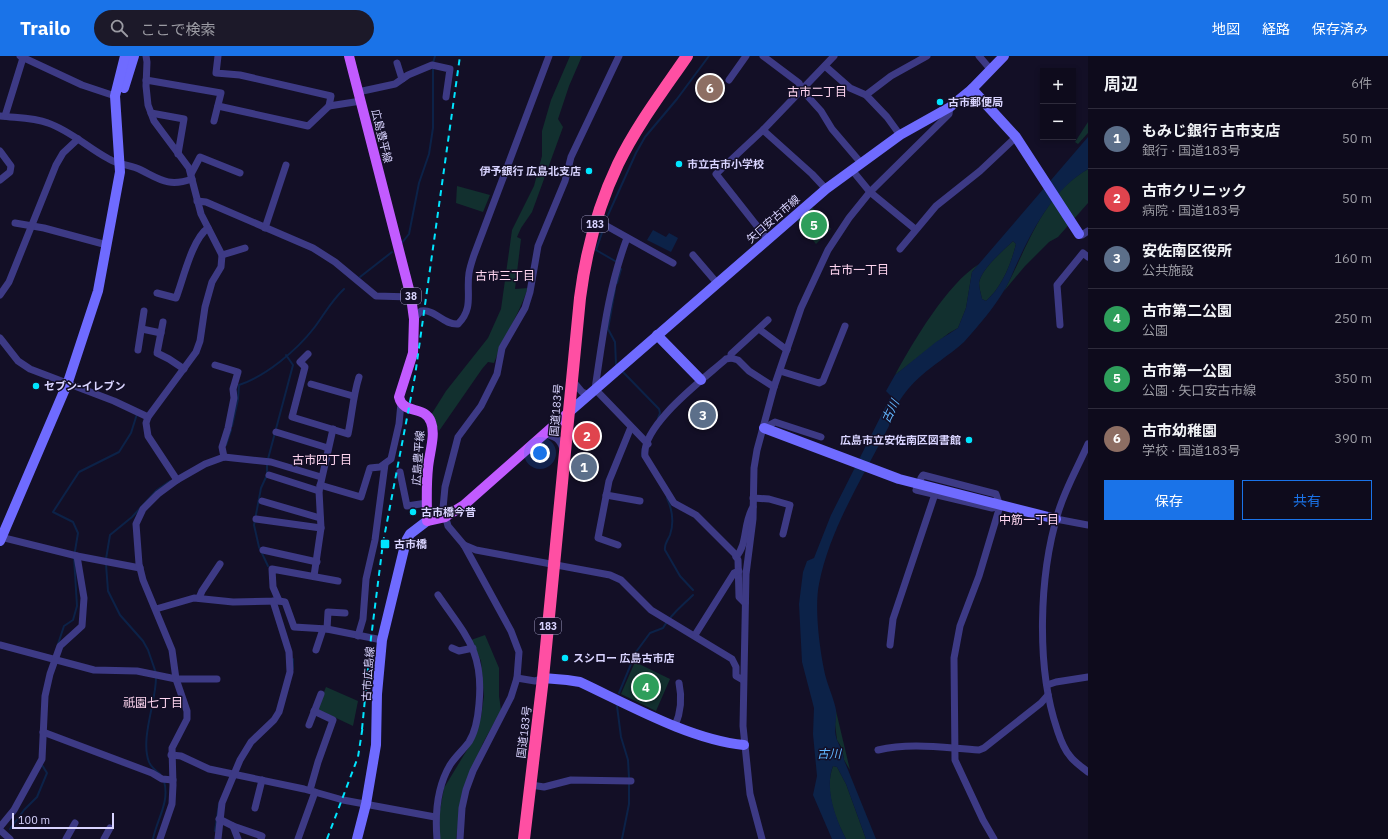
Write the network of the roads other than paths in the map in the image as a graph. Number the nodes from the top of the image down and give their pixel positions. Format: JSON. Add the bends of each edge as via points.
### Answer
{"nodes":[{"id":1,"x":125,"y":56,"type":"edge"},
{"id":2,"x":134,"y":56,"type":"edge"},
{"id":3,"x":146,"y":56,"type":"edge"},
{"id":4,"x":218,"y":56,"type":"edge"},
{"id":5,"x":349,"y":56,"type":"edge"},
{"id":6,"x":549,"y":56,"type":"edge"},
{"id":7,"x":619,"y":56,"type":"edge"},
{"id":8,"x":687,"y":56,"type":"edge"},
{"id":9,"x":746,"y":56,"type":"edge"},
{"id":10,"x":763,"y":56,"type":"edge"},
{"id":11,"x":834,"y":56,"type":"edge"},
{"id":12,"x":927,"y":56,"type":"edge"},
{"id":13,"x":979,"y":56,"type":"edge"},
{"id":14,"x":1004,"y":56,"type":"edge"},
{"id":15,"x":22,"y":57,"type":"edge"},
{"id":16,"x":397,"y":63,"type":"dead end"},
{"id":17,"x":825,"y":66,"type":"junction"},
{"id":18,"x":991,"y":70,"type":"junction"},
{"id":19,"x":402,"y":79,"type":"junction"},
{"id":20,"x":146,"y":80,"type":"junction"},
{"id":21,"x":729,"y":80,"type":"dead end"},
{"id":22,"x":802,"y":88,"type":"junction"},
{"id":23,"x":972,"y":90,"type":"junction"},
{"id":24,"x":866,"y":95,"type":"junction"},
{"id":25,"x":115,"y":96,"type":"junction"},
{"id":26,"x":360,"y":96,"type":"junction"},
{"id":27,"x":446,"y":97,"type":"dead end"},
{"id":28,"x":218,"y":106,"type":"junction"},
{"id":29,"x":329,"y":106,"type":"junction"},
{"id":30,"x":950,"y":107,"type":"junction"},
{"id":31,"x":117,"y":109,"type":"junction"},
{"id":32,"x":151,"y":113,"type":"junction"},
{"id":33,"x":2,"y":116,"type":"edge"},
{"id":34,"x":214,"y":121,"type":"dead end"},
{"id":35,"x":763,"y":130,"type":"junction"},
{"id":36,"x":900,"y":135,"type":"junction"},
{"id":37,"x":1016,"y":137,"type":"junction"},
{"id":38,"x":78,"y":139,"type":"junction"},
{"id":39,"x":0,"y":151,"type":"edge"},
{"id":40,"x":178,"y":154,"type":"junction"},
{"id":41,"x":861,"y":163,"type":"junction"},
{"id":42,"x":120,"y":164,"type":"junction"},
{"id":43,"x":286,"y":166,"type":"dead end"},
{"id":44,"x":852,"y":170,"type":"junction"},
{"id":45,"x":240,"y":172,"type":"dead end"},
{"id":46,"x":191,"y":177,"type":"junction"},
{"id":47,"x":0,"y":180,"type":"edge"},
{"id":48,"x":826,"y":190,"type":"junction"},
{"id":49,"x":870,"y":192,"type":"junction"},
{"id":50,"x":197,"y":201,"type":"junction"},
{"id":51,"x":596,"y":220,"type":"junction"},
{"id":52,"x":15,"y":223,"type":"dead end"},
{"id":53,"x":30,"y":226,"type":"junction"},
{"id":54,"x":208,"y":228,"type":"junction"},
{"id":55,"x":265,"y":228,"type":"junction"},
{"id":56,"x":915,"y":229,"type":"junction"},
{"id":57,"x":1081,"y":232,"type":"edge"},
{"id":58,"x":627,"y":238,"type":"junction"},
{"id":59,"x":768,"y":240,"type":"junction"},
{"id":60,"x":107,"y":245,"type":"junction"},
{"id":61,"x":245,"y":248,"type":"dead end"},
{"id":62,"x":900,"y":249,"type":"dead end"},
{"id":63,"x":222,"y":255,"type":"junction"},
{"id":64,"x":693,"y":255,"type":"dead end"},
{"id":65,"x":1088,"y":257,"type":"edge"},
{"id":66,"x":673,"y":263,"type":"dead end"},
{"id":67,"x":717,"y":284,"type":"junction"},
{"id":68,"x":157,"y":293,"type":"dead end"},
{"id":69,"x":0,"y":295,"type":"edge"},
{"id":70,"x":411,"y":297,"type":"junction"},
{"id":71,"x":144,"y":311,"type":"dead end"},
{"id":72,"x":414,"y":319,"type":"junction"},
{"id":73,"x":768,"y":320,"type":"dead end"},
{"id":74,"x":163,"y":322,"type":"dead end"},
{"id":75,"x":1060,"y":325,"type":"dead end"},
{"id":76,"x":845,"y":326,"type":"dead end"},
{"id":77,"x":142,"y":329,"type":"junction"},
{"id":78,"x":759,"y":329,"type":"junction"},
{"id":79,"x":161,"y":333,"type":"junction"},
{"id":80,"x":657,"y":335,"type":"junction"},
{"id":81,"x":0,"y":338,"type":"edge"},
{"id":82,"x":138,"y":350,"type":"dead end"},
{"id":83,"x":787,"y":350,"type":"junction"},
{"id":84,"x":308,"y":354,"type":"dead end"},
{"id":85,"x":731,"y":358,"type":"junction"},
{"id":86,"x":216,"y":365,"type":"dead end"},
{"id":87,"x":184,"y":369,"type":"junction"},
{"id":88,"x":780,"y":371,"type":"junction"},
{"id":89,"x":359,"y":376,"type":"dead end"},
{"id":90,"x":571,"y":380,"type":"junction"},
{"id":91,"x":701,"y":380,"type":"junction"},
{"id":92,"x":68,"y":382,"type":"junction"},
{"id":93,"x":311,"y":384,"type":"dead end"},
{"id":94,"x":774,"y":387,"type":"junction"},
{"id":95,"x":592,"y":392,"type":"junction"},
{"id":96,"x":353,"y":396,"type":"junction"},
{"id":97,"x":401,"y":403,"type":"junction"},
{"id":98,"x":568,"y":413,"type":"junction"},
{"id":99,"x":148,"y":417,"type":"junction"},
{"id":100,"x":631,"y":427,"type":"junction"},
{"id":101,"x":764,"y":428,"type":"junction"},
{"id":102,"x":333,"y":429,"type":"junction"},
{"id":103,"x":276,"y":432,"type":"dead end"},
{"id":104,"x":545,"y":434,"type":"junction"},
{"id":105,"x":821,"y":438,"type":"dead end"},
{"id":106,"x":646,"y":442,"type":"junction"},
{"id":107,"x":1088,"y":444,"type":"edge"},
{"id":108,"x":328,"y":448,"type":"junction"},
{"id":109,"x":224,"y":457,"type":"junction"},
{"id":110,"x":565,"y":457,"type":"junction"},
{"id":111,"x":385,"y":464,"type":"junction"},
{"id":112,"x":400,"y":472,"type":"dead end"},
{"id":113,"x":269,"y":475,"type":"dead end"},
{"id":114,"x":321,"y":477,"type":"junction"},
{"id":115,"x":921,"y":478,"type":"dead end"},
{"id":116,"x":177,"y":480,"type":"junction"},
{"id":117,"x":917,"y":487,"type":"dead end"},
{"id":118,"x":319,"y":488,"type":"junction"},
{"id":119,"x":935,"y":494,"type":"junction"},
{"id":120,"x":606,"y":495,"type":"junction"},
{"id":121,"x":753,"y":498,"type":"junction"},
{"id":122,"x":262,"y":501,"type":"dead end"},
{"id":123,"x":640,"y":501,"type":"dead end"},
{"id":124,"x":427,"y":503,"type":"junction"},
{"id":125,"x":1000,"y":506,"type":"junction"},
{"id":126,"x":753,"y":507,"type":"junction"},
{"id":127,"x":444,"y":517,"type":"junction"},
{"id":128,"x":320,"y":518,"type":"junction"},
{"id":129,"x":1056,"y":519,"type":"junction"},
{"id":130,"x":256,"y":520,"type":"dead end"},
{"id":131,"x":427,"y":521,"type":"junction"},
{"id":132,"x":1088,"y":525,"type":"edge"},
{"id":133,"x":321,"y":528,"type":"junction"},
{"id":134,"x":783,"y":534,"type":"dead end"},
{"id":135,"x":0,"y":539,"type":"edge"},
{"id":136,"x":464,"y":545,"type":"junction"},
{"id":137,"x":618,"y":545,"type":"dead end"},
{"id":138,"x":263,"y":550,"type":"dead end"},
{"id":139,"x":77,"y":556,"type":"junction"},
{"id":140,"x":736,"y":557,"type":"junction"},
{"id":141,"x":317,"y":562,"type":"junction"},
{"id":142,"x":220,"y":564,"type":"dead end"},
{"id":143,"x":555,"y":565,"type":"junction"},
{"id":144,"x":140,"y":568,"type":"junction"},
{"id":145,"x":738,"y":571,"type":"junction"},
{"id":146,"x":314,"y":576,"type":"junction"},
{"id":147,"x":338,"y":581,"type":"dead end"},
{"id":148,"x":438,"y":595,"type":"dead end"},
{"id":149,"x":199,"y":598,"type":"junction"},
{"id":150,"x":276,"y":601,"type":"junction"},
{"id":151,"x":745,"y":603,"type":"junction"},
{"id":152,"x":156,"y":609,"type":"junction"},
{"id":153,"x":345,"y":613,"type":"dead end"},
{"id":154,"x":325,"y":629,"type":"junction"},
{"id":155,"x":695,"y":635,"type":"junction"},
{"id":156,"x":358,"y":636,"type":"junction"},
{"id":157,"x":382,"y":640,"type":"junction"},
{"id":158,"x":0,"y":645,"type":"edge"},
{"id":159,"x":890,"y":645,"type":"dead end"},
{"id":160,"x":452,"y":648,"type":"dead end"},
{"id":161,"x":473,"y":648,"type":"junction"},
{"id":162,"x":316,"y":650,"type":"dead end"},
{"id":163,"x":55,"y":660,"type":"junction"},
{"id":164,"x":1088,"y":677,"type":"edge"},
{"id":165,"x":517,"y":678,"type":"junction"},
{"id":166,"x":543,"y":678,"type":"junction"},
{"id":167,"x":176,"y":679,"type":"junction"},
{"id":168,"x":217,"y":679,"type":"dead end"},
{"id":169,"x":743,"y":680,"type":"junction"},
{"id":170,"x":679,"y":683,"type":"dead end"},
{"id":171,"x":1047,"y":685,"type":"junction"},
{"id":172,"x":321,"y":694,"type":"dead end"},
{"id":173,"x":1048,"y":695,"type":"junction"},
{"id":174,"x":314,"y":711,"type":"junction"},
{"id":175,"x":309,"y":725,"type":"dead end"},
{"id":176,"x":675,"y":726,"type":"junction"},
{"id":177,"x":43,"y":732,"type":"junction"},
{"id":178,"x":744,"y":745,"type":"junction"},
{"id":179,"x":954,"y":748,"type":"junction"},
{"id":180,"x":878,"y":750,"type":"dead end"},
{"id":181,"x":171,"y":755,"type":"junction"},
{"id":182,"x":1088,"y":772,"type":"edge"},
{"id":183,"x":234,"y":774,"type":"junction"},
{"id":184,"x":173,"y":780,"type":"junction"},
{"id":185,"x":262,"y":780,"type":"junction"},
{"id":186,"x":629,"y":781,"type":"dead end"},
{"id":187,"x":531,"y":785,"type":"junction"},
{"id":188,"x":312,"y":791,"type":"junction"},
{"id":189,"x":366,"y":804,"type":"junction"},
{"id":190,"x":255,"y":808,"type":"dead end"},
{"id":191,"x":435,"y":817,"type":"junction"},
{"id":192,"x":219,"y":819,"type":"junction"},
{"id":193,"x":75,"y":823,"type":"dead end"},
{"id":194,"x":232,"y":826,"type":"junction"},
{"id":195,"x":110,"y":828,"type":"dead end"},
{"id":196,"x":0,"y":829,"type":"edge"},
{"id":197,"x":7,"y":838,"type":"edge"},
{"id":198,"x":66,"y":839,"type":"edge"},
{"id":199,"x":104,"y":839,"type":"edge"},
{"id":200,"x":160,"y":839,"type":"edge"},
{"id":201,"x":218,"y":839,"type":"edge"},
{"id":202,"x":238,"y":839,"type":"edge"},
{"id":203,"x":261,"y":839,"type":"edge"},
{"id":204,"x":298,"y":839,"type":"edge"},
{"id":205,"x":357,"y":839,"type":"edge"},
{"id":206,"x":437,"y":839,"type":"edge"},
{"id":207,"x":460,"y":839,"type":"edge"},
{"id":208,"x":524,"y":839,"type":"edge"},
{"id":209,"x":762,"y":839,"type":"edge"},
{"id":210,"x":994,"y":839,"type":"edge"}],
"edges":[{"from":1,"to":25,"type":"street"},
{"from":2,"to":31,"type":"street"},
{"from":3,"to":20,"type":"street"},
{"from":4,"to":29,"type":"street","via":[[216,73],[240,75],[331,96]]},
{"from":5,"to":26,"type":"main road","name":"広島豊平線","number":"38"},
{"from":6,"to":72,"type":"street","via":[[474,255],[469,274],[466,316],[458,324],[450,324],[430,311],[421,311]]},
{"from":7,"to":127,"type":"street","via":[[571,157],[565,180],[538,246],[525,308],[502,348],[497,374],[481,406],[458,438],[445,488]]},
{"from":8,"to":51,"type":"highway","name":"国道183号","number":"183","via":[[618,163]]},
{"from":9,"to":21,"type":"street"},
{"from":10,"to":22,"type":"street","via":[[800,83]]},
{"from":11,"to":17,"type":"street"},
{"from":12,"to":24,"type":"street","via":[[891,76]]},
{"from":13,"to":18,"type":"street"},
{"from":14,"to":18,"type":"street","name":"矢口安古市線"},
{"from":15,"to":25,"type":"street","via":[[82,85]]},
{"from":15,"to":33,"type":"street"},
{"from":16,"to":19,"type":"street"},
{"from":17,"to":22,"type":"street"},
{"from":17,"to":24,"type":"street","via":[[850,88]]},
{"from":18,"to":23,"type":"street","name":"矢口安古市線"},
{"from":19,"to":26,"type":"street","via":[[395,84]]},
{"from":19,"to":27,"type":"street","via":[[433,65],[450,69]]},
{"from":20,"to":28,"type":"street","via":[[221,93]]},
{"from":20,"to":32,"type":"street"},
{"from":22,"to":35,"type":"street"},
{"from":22,"to":41,"type":"street"},
{"from":23,"to":30,"type":"street","name":"矢口安古市線"},
{"from":23,"to":37,"type":"street"},
{"from":24,"to":36,"type":"street"},
{"from":25,"to":31,"type":"street"},
{"from":26,"to":29,"type":"street"},
{"from":26,"to":70,"type":"main road","name":"広島豊平線","number":"38"},
{"from":28,"to":29,"type":"street","via":[[308,126]]},
{"from":28,"to":34,"type":"street"},
{"from":30,"to":36,"type":"street","name":"矢口安古市線"},
{"from":30,"to":49,"type":"street","via":[[950,114]]},
{"from":31,"to":42,"type":"street"},
{"from":32,"to":40,"type":"street"},
{"from":32,"to":40,"type":"street","via":[[184,119]]},
{"from":33,"to":38,"type":"street","via":[[30,118],[48,123]]},
{"from":35,"to":48,"type":"street"},
{"from":35,"to":59,"type":"street","via":[[716,174]]},
{"from":36,"to":41,"type":"street","name":"矢口安古市線"},
{"from":37,"to":56,"type":"street","via":[[980,171],[936,206]]},
{"from":37,"to":57,"type":"street"},
{"from":38,"to":42,"type":"street"},
{"from":38,"to":53,"type":"street","via":[[63,153],[56,165]]},
{"from":39,"to":47,"type":"street","via":[[11,166],[10,172]]},
{"from":40,"to":46,"type":"street","via":[[189,168]]},
{"from":41,"to":44,"type":"street","name":"矢口安古市線"},
{"from":42,"to":46,"type":"street","via":[[132,166],[172,184],[180,184]]},
{"from":42,"to":60,"type":"street"},
{"from":43,"to":55,"type":"street"},
{"from":44,"to":48,"type":"street","name":"矢口安古市線"},
{"from":44,"to":49,"type":"street"},
{"from":45,"to":46,"type":"street","via":[[200,158]]},
{"from":46,"to":50,"type":"street"},
{"from":48,"to":59,"type":"street","name":"矢口安古市線"},
{"from":49,"to":56,"type":"street"},
{"from":49,"to":83,"type":"street","via":[[828,250],[801,308]]},
{"from":50,"to":54,"type":"street"},
{"from":50,"to":55,"type":"street","via":[[206,202]]},
{"from":51,"to":58,"type":"street"},
{"from":51,"to":90,"type":"highway","name":"国道183号","number":"183","via":[[583,273]]},
{"from":52,"to":53,"type":"street"},
{"from":53,"to":60,"type":"street"},
{"from":53,"to":69,"type":"street","via":[[30,233],[9,282]]},
{"from":54,"to":63,"type":"street"},
{"from":54,"to":68,"type":"street","via":[[202,232],[191,256],[176,298]]},
{"from":55,"to":70,"type":"street","via":[[313,248],[335,262],[376,296]]},
{"from":56,"to":62,"type":"street"},
{"from":58,"to":66,"type":"street"},
{"from":58,"to":95,"type":"street","via":[[608,298]]},
{"from":59,"to":67,"type":"street","name":"矢口安古市線"},
{"from":60,"to":92,"type":"street","via":[[98,292]]},
{"from":61,"to":63,"type":"street"},
{"from":63,"to":87,"type":"street","via":[[221,267],[212,282],[205,307],[200,341]]},
{"from":64,"to":67,"type":"street"},
{"from":65,"to":75,"type":"street","via":[[1083,253],[1057,286]]},
{"from":67,"to":80,"type":"street","name":"矢口安古市線"},
{"from":70,"to":72,"type":"main road","name":"広島豊平線","number":"38"},
{"from":71,"to":77,"type":"street"},
{"from":72,"to":97,"type":"main road","name":"広島豊平線","number":"38","via":[[413,353],[400,389]]},
{"from":73,"to":78,"type":"street"},
{"from":74,"to":79,"type":"street"},
{"from":76,"to":88,"type":"street","via":[[823,381],[819,383]]},
{"from":77,"to":79,"type":"street"},
{"from":77,"to":82,"type":"street"},
{"from":78,"to":83,"type":"street"},
{"from":78,"to":85,"type":"street","via":[[731,354]]},
{"from":79,"to":87,"type":"street","via":[[157,353]]},
{"from":80,"to":91,"type":"street"},
{"from":80,"to":95,"type":"street","name":"矢口安古市線"},
{"from":81,"to":92,"type":"street","via":[[18,361],[30,369]]},
{"from":83,"to":88,"type":"street"},
{"from":84,"to":102,"type":"street","via":[[300,362],[305,367],[292,417]]},
{"from":85,"to":91,"type":"street","via":[[726,359]]},
{"from":85,"to":94,"type":"street","via":[[738,360],[749,371]]},
{"from":86,"to":109,"type":"street","via":[[238,372],[222,447]]},
{"from":87,"to":99,"type":"street"},
{"from":88,"to":94,"type":"street"},
{"from":89,"to":96,"type":"street"},
{"from":90,"to":95,"type":"street","via":[[582,392]]},
{"from":90,"to":98,"type":"highway","name":"国道183号","number":"183"},
{"from":91,"to":106,"type":"street","via":[[664,415]]},
{"from":92,"to":99,"type":"street"},
{"from":92,"to":135,"type":"street"},
{"from":93,"to":96,"type":"street"},
{"from":94,"to":101,"type":"street"},
{"from":95,"to":98,"type":"street","name":"矢口安古市線"},
{"from":95,"to":100,"type":"street"},
{"from":96,"to":102,"type":"street","via":[[348,434]]},
{"from":97,"to":111,"type":"street","via":[[392,459]]},
{"from":97,"to":124,"type":"main road","name":"広島豊平線","via":[[404,407],[426,414],[431,420]]},
{"from":98,"to":104,"type":"main road"},
{"from":98,"to":110,"type":"highway","name":"国道183号","number":"183"},
{"from":99,"to":116,"type":"street","via":[[148,436]]},
{"from":100,"to":106,"type":"street"},
{"from":100,"to":120,"type":"street","via":[[614,467]]},
{"from":101,"to":105,"type":"street","via":[[775,422]]},
{"from":101,"to":121,"type":"street","via":[[756,456]]},
{"from":101,"to":125,"type":"street","via":[[898,479]]},
{"from":102,"to":108,"type":"street"},
{"from":103,"to":108,"type":"street"},
{"from":104,"to":110,"type":"street","via":[[556,437],[561,443]]},
{"from":104,"to":127,"type":"main road","via":[[464,505]]},
{"from":106,"to":140,"type":"street","via":[[646,456],[674,503],[696,515]]},
{"from":107,"to":129,"type":"street","via":[[1070,481]]},
{"from":108,"to":114,"type":"street"},
{"from":109,"to":114,"type":"street","via":[[271,462]]},
{"from":109,"to":116,"type":"street","via":[[205,464]]},
{"from":110,"to":143,"type":"highway","name":"国道183号","number":"183"},
{"from":111,"to":118,"type":"street","via":[[370,468],[361,497]]},
{"from":111,"to":156,"type":"street","via":[[375,540],[366,579],[363,619]]},
{"from":112,"to":124,"type":"street","via":[[407,506]]},
{"from":113,"to":118,"type":"street"},
{"from":114,"to":118,"type":"street"},
{"from":115,"to":125,"type":"street","via":[[923,475],[996,494]]},
{"from":116,"to":144,"type":"street","via":[[143,508],[136,524]]},
{"from":117,"to":119,"type":"street","via":[[916,490]]},
{"from":118,"to":128,"type":"street"},
{"from":119,"to":125,"type":"street","via":[[992,508]]},
{"from":119,"to":159,"type":"street","via":[[893,619]]},
{"from":120,"to":123,"type":"street"},
{"from":120,"to":137,"type":"street","via":[[598,538]]},
{"from":121,"to":126,"type":"street"},
{"from":121,"to":134,"type":"street","via":[[769,499],[790,506]]},
{"from":122,"to":128,"type":"street"},
{"from":124,"to":131,"type":"main road","name":"広島豊平線"},
{"from":125,"to":129,"type":"street"},
{"from":125,"to":179,"type":"street","via":[[979,576],[960,626],[954,658]]},
{"from":126,"to":140,"type":"street","via":[[747,516],[742,547]]},
{"from":126,"to":151,"type":"street"},
{"from":127,"to":131,"type":"main road"},
{"from":127,"to":136,"type":"street"},
{"from":128,"to":133,"type":"street"},
{"from":129,"to":132,"type":"street"},
{"from":129,"to":171,"type":"street","via":[[1044,594],[1042,658]]},
{"from":130,"to":133,"type":"street"},
{"from":131,"to":157,"type":"street","name":"古市広島線","via":[[410,534],[406,541]]},
{"from":133,"to":141,"type":"street"},
{"from":135,"to":139,"type":"street"},
{"from":136,"to":143,"type":"street","via":[[476,550]]},
{"from":136,"to":165,"type":"street","via":[[511,631],[519,652]]},
{"from":138,"to":141,"type":"street"},
{"from":139,"to":144,"type":"street"},
{"from":139,"to":163,"type":"street","via":[[82,581],[84,619],[77,632],[60,646]]},
{"from":140,"to":145,"type":"street"},
{"from":141,"to":146,"type":"street"},
{"from":142,"to":149,"type":"street"},
{"from":143,"to":155,"type":"street","via":[[610,575],[621,580],[642,602]]},
{"from":143,"to":166,"type":"highway","name":"国道183号","number":"183"},
{"from":144,"to":152,"type":"street"},
{"from":145,"to":151,"type":"street","via":[[739,597]]},
{"from":145,"to":155,"type":"street","via":[[734,573]]},
{"from":146,"to":147,"type":"street"},
{"from":146,"to":150,"type":"street","via":[[272,569]]},
{"from":148,"to":161,"type":"street"},
{"from":149,"to":150,"type":"street","via":[[233,602]]},
{"from":149,"to":152,"type":"street"},
{"from":150,"to":154,"type":"street","via":[[285,602],[294,627]]},
{"from":150,"to":183,"type":"street","via":[[289,652],[290,672],[274,720],[251,742]]},
{"from":151,"to":169,"type":"street"},
{"from":152,"to":167,"type":"street","via":[[172,650]]},
{"from":153,"to":154,"type":"street","via":[[328,612]]},
{"from":154,"to":156,"type":"street"},
{"from":154,"to":162,"type":"street"},
{"from":155,"to":169,"type":"street","via":[[732,659],[736,666],[736,676]]},
{"from":156,"to":157,"type":"street"},
{"from":157,"to":189,"type":"street","name":"古市広島線","via":[[376,745]]},
{"from":158,"to":163,"type":"street"},
{"from":160,"to":161,"type":"street","via":[[459,651]]},
{"from":161,"to":191,"type":"street","via":[[478,661],[481,686],[478,719],[470,741],[450,766],[440,789]]},
{"from":163,"to":167,"type":"street","via":[[94,670],[137,671]]},
{"from":163,"to":177,"type":"street","via":[[45,696]]},
{"from":164,"to":171,"type":"street"},
{"from":165,"to":166,"type":"street","via":[[535,681]]},
{"from":165,"to":207,"type":"street","via":[[511,697],[476,764],[466,790]]},
{"from":166,"to":176,"type":"street","via":[[580,682]]},
{"from":166,"to":187,"type":"highway","name":"国道183号","number":"183"},
{"from":167,"to":168,"type":"street"},
{"from":167,"to":181,"type":"street","via":[[184,699],[187,719]]},
{"from":169,"to":178,"type":"street"},
{"from":170,"to":176,"type":"street","via":[[681,693]]},
{"from":171,"to":173,"type":"street"},
{"from":172,"to":174,"type":"street"},
{"from":173,"to":179,"type":"street","via":[[1041,704],[984,748]]},
{"from":173,"to":182,"type":"street","via":[[1063,744],[1070,757]]},
{"from":174,"to":175,"type":"street"},
{"from":174,"to":188,"type":"street","via":[[333,720]]},
{"from":176,"to":178,"type":"street","via":[[696,734]]},
{"from":177,"to":184,"type":"street","via":[[162,779]]},
{"from":177,"to":196,"type":"street","via":[[42,759],[14,810]]},
{"from":178,"to":209,"type":"street","via":[[750,794]]},
{"from":179,"to":180,"type":"street","via":[[896,745]]},
{"from":179,"to":210,"type":"street","via":[[955,760]]},
{"from":181,"to":183,"type":"street","via":[[180,756],[208,769]]},
{"from":181,"to":184,"type":"street"},
{"from":183,"to":185,"type":"street"},
{"from":183,"to":192,"type":"street","via":[[222,803]]},
{"from":184,"to":200,"type":"street","via":[[172,804]]},
{"from":185,"to":188,"type":"street"},
{"from":185,"to":190,"type":"street"},
{"from":186,"to":187,"type":"street","via":[[571,780],[544,787]]},
{"from":187,"to":208,"type":"highway","name":"国道183号","number":"183"},
{"from":188,"to":189,"type":"street"},
{"from":188,"to":204,"type":"street"},
{"from":189,"to":191,"type":"street"},
{"from":189,"to":205,"type":"street","name":"古市広島線"},
{"from":191,"to":206,"type":"street"},
{"from":192,"to":194,"type":"street"},
{"from":192,"to":201,"type":"street"},
{"from":193,"to":198,"type":"street"},
{"from":194,"to":202,"type":"street"},
{"from":194,"to":203,"type":"street","via":[[262,836]]},
{"from":195,"to":199,"type":"street"},
{"from":196,"to":197,"type":"street"}]}
